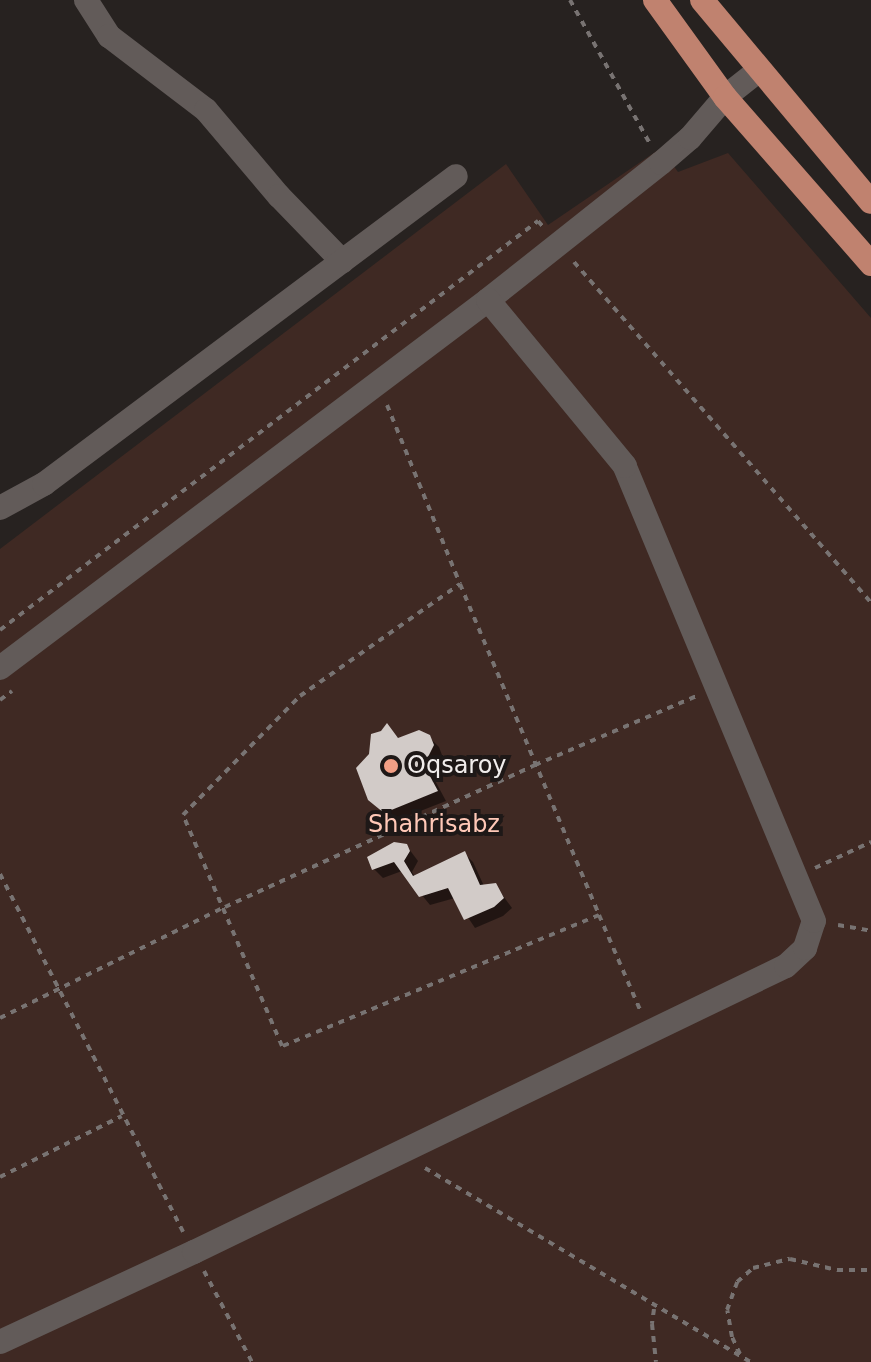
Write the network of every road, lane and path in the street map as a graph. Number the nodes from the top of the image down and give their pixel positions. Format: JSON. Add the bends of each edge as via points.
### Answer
{"nodes":[{"id":1,"x":86,"y":0,"type":"edge"},
{"id":2,"x":570,"y":0,"type":"edge"},
{"id":3,"x":655,"y":0,"type":"edge"},
{"id":4,"x":711,"y":3,"type":"edge"},
{"id":5,"x":758,"y":71,"type":"junction"},
{"id":6,"x":725,"y":97,"type":"junction"},
{"id":7,"x":661,"y":163,"type":"junction"},
{"id":8,"x":456,"y":176,"type":"dead end"},
{"id":9,"x":871,"y":202,"type":"edge"},
{"id":10,"x":557,"y":244,"type":"junction"},
{"id":11,"x":342,"y":261,"type":"junction"},
{"id":12,"x":871,"y":264,"type":"edge"},
{"id":13,"x":488,"y":300,"type":"junction"},
{"id":14,"x":378,"y":385,"type":"junction"},
{"id":15,"x":0,"y":508,"type":"edge"},
{"id":16,"x":460,"y":584,"type":"junction"},
{"id":17,"x":871,"y":603,"type":"edge"},
{"id":18,"x":0,"y":630,"type":"edge"},
{"id":19,"x":0,"y":668,"type":"edge"},
{"id":20,"x":717,"y":687,"type":"junction"},
{"id":21,"x":535,"y":765,"type":"junction"},
{"id":22,"x":871,"y":842,"type":"edge"},
{"id":23,"x":0,"y":874,"type":"edge"},
{"id":24,"x":797,"y":876,"type":"junction"},
{"id":25,"x":225,"y":907,"type":"junction"},
{"id":26,"x":599,"y":915,"type":"junction"},
{"id":27,"x":814,"y":921,"type":"junction"},
{"id":28,"x":871,"y":931,"type":"edge"},
{"id":29,"x":61,"y":989,"type":"junction"},
{"id":30,"x":0,"y":1018,"type":"edge"},
{"id":31,"x":650,"y":1031,"type":"junction"},
{"id":32,"x":122,"y":1116,"type":"junction"},
{"id":33,"x":399,"y":1152,"type":"junction"},
{"id":34,"x":0,"y":1177,"type":"edge"},
{"id":35,"x":194,"y":1252,"type":"junction"},
{"id":36,"x":871,"y":1270,"type":"edge"},
{"id":37,"x":654,"y":1308,"type":"junction"},
{"id":38,"x":0,"y":1342,"type":"edge"},
{"id":39,"x":741,"y":1356,"type":"junction"},
{"id":40,"x":252,"y":1362,"type":"edge"},
{"id":41,"x":656,"y":1362,"type":"edge"},
{"id":42,"x":751,"y":1362,"type":"edge"}],
"edges":[{"from":1,"to":11,"type":"street","via":[[109,36],[206,110]]},
{"from":2,"to":7,"type":"path"},
{"from":3,"to":6,"type":"main road"},
{"from":4,"to":5,"type":"main road"},
{"from":5,"to":6,"type":"street"},
{"from":5,"to":9,"type":"main road"},
{"from":6,"to":7,"type":"street"},
{"from":6,"to":12,"type":"main road"},
{"from":7,"to":10,"type":"street"},
{"from":8,"to":11,"type":"street"},
{"from":10,"to":13,"type":"street"},
{"from":10,"to":17,"type":"path"},
{"from":10,"to":18,"type":"path","via":[[538,221]]},
{"from":11,"to":15,"type":"street","via":[[44,484]]},
{"from":13,"to":14,"type":"street"},
{"from":13,"to":20,"type":"street","via":[[625,466]]},
{"from":14,"to":16,"type":"path"},
{"from":14,"to":19,"type":"street"},
{"from":16,"to":21,"type":"path"},
{"from":16,"to":25,"type":"path","via":[[300,696],[183,815]]},
{"from":20,"to":21,"type":"path"},
{"from":20,"to":24,"type":"street"},
{"from":21,"to":25,"type":"path"},
{"from":21,"to":26,"type":"path"},
{"from":22,"to":24,"type":"path"},
{"from":23,"to":29,"type":"path"},
{"from":24,"to":27,"type":"street"},
{"from":25,"to":26,"type":"path","via":[[282,1046]]},
{"from":25,"to":29,"type":"path"},
{"from":26,"to":31,"type":"path"},
{"from":27,"to":28,"type":"path"},
{"from":27,"to":31,"type":"street","via":[[805,948],[786,966]]},
{"from":29,"to":30,"type":"path"},
{"from":29,"to":32,"type":"path"},
{"from":31,"to":33,"type":"street"},
{"from":32,"to":34,"type":"path"},
{"from":32,"to":35,"type":"path"},
{"from":33,"to":35,"type":"street"},
{"from":33,"to":37,"type":"path"},
{"from":35,"to":38,"type":"street"},
{"from":35,"to":40,"type":"path"},
{"from":36,"to":39,"type":"path","via":[[837,1270],[790,1259],[753,1268],[737,1282],[727,1310]]},
{"from":37,"to":39,"type":"path"},
{"from":37,"to":41,"type":"path"},
{"from":39,"to":42,"type":"path"}]}
